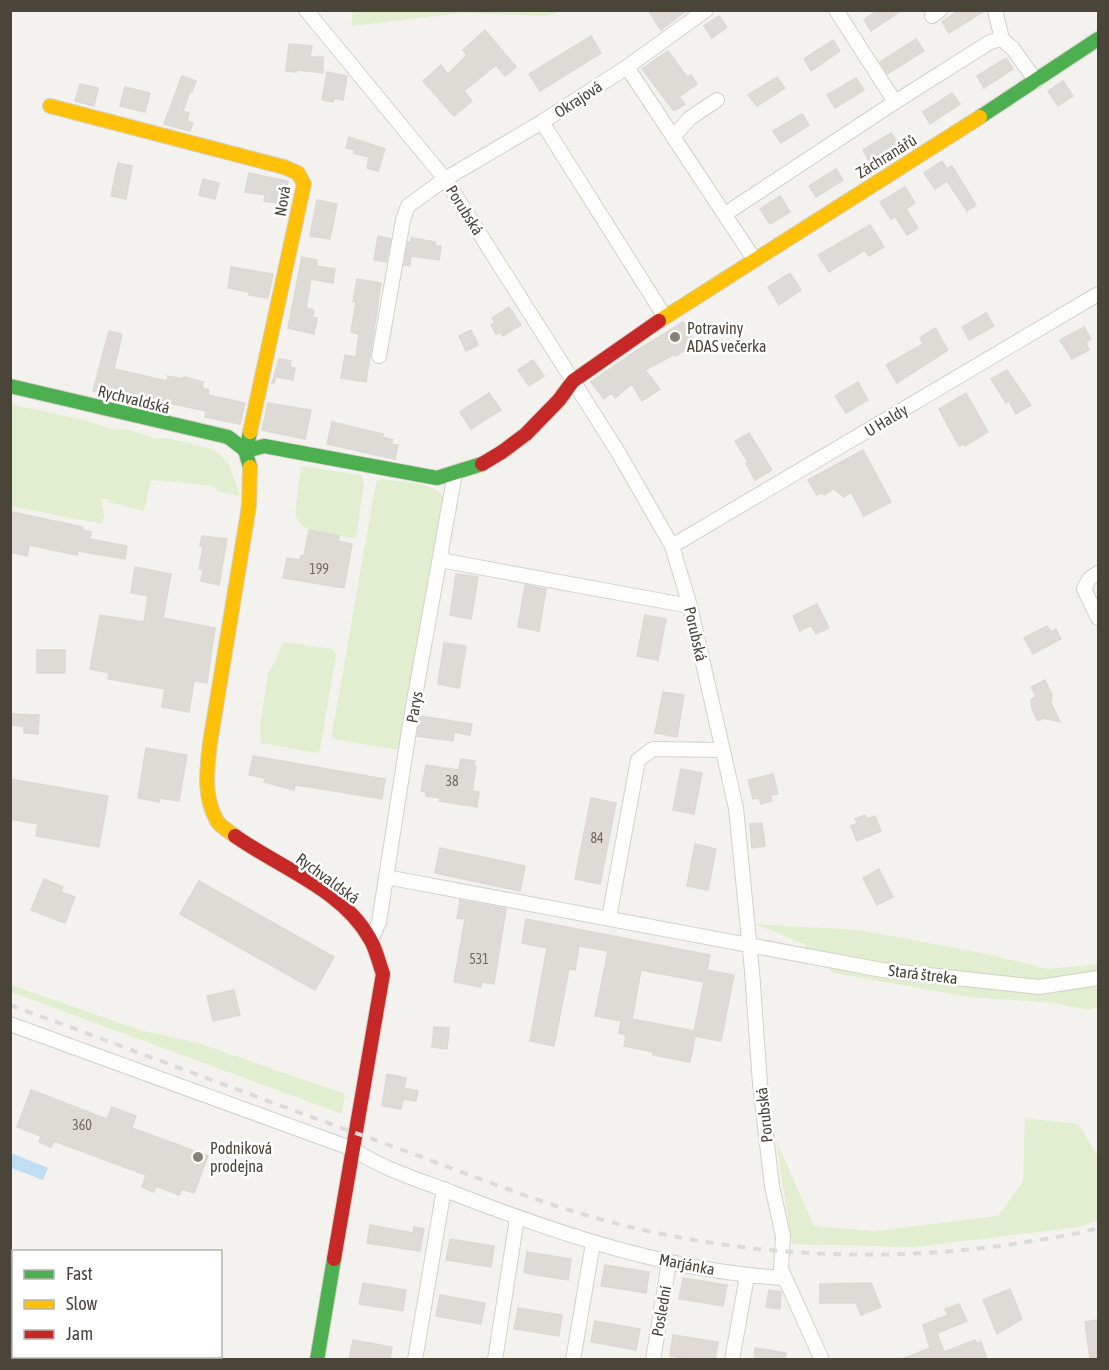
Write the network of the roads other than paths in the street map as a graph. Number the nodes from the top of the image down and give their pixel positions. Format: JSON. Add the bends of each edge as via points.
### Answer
{"nodes":[{"id":1,"x":306,"y":10,"type":"edge"},
{"id":2,"x":706,"y":10,"type":"edge"},
{"id":3,"x":836,"y":10,"type":"edge"},
{"id":4,"x":994,"y":10,"type":"edge"},
{"id":5,"x":1002,"y":39,"type":"junction"},
{"id":6,"x":1098,"y":39,"type":"edge"},
{"id":7,"x":627,"y":67,"type":"junction"},
{"id":8,"x":1036,"y":81,"type":"junction"},
{"id":9,"x":717,"y":100,"type":"dead end"},
{"id":10,"x":895,"y":102,"type":"junction"},
{"id":11,"x":50,"y":106,"type":"dead end"},
{"id":12,"x":542,"y":122,"type":"junction"},
{"id":13,"x":674,"y":135,"type":"junction"},
{"id":14,"x":445,"y":179,"type":"junction"},
{"id":15,"x":725,"y":214,"type":"junction"},
{"id":16,"x":754,"y":259,"type":"junction"},
{"id":17,"x":1098,"y":294,"type":"edge"},
{"id":18,"x":665,"y":317,"type":"junction"},
{"id":19,"x":380,"y":356,"type":"dead end"},
{"id":20,"x":573,"y":381,"type":"junction"},
{"id":21,"x":10,"y":386,"type":"edge"},
{"id":22,"x":246,"y":451,"type":"junction"},
{"id":23,"x":455,"y":473,"type":"junction"},
{"id":24,"x":672,"y":546,"type":"junction"},
{"id":25,"x":440,"y":560,"type":"junction"},
{"id":26,"x":1098,"y":573,"type":"edge"},
{"id":27,"x":690,"y":606,"type":"junction"},
{"id":28,"x":1098,"y":618,"type":"edge"},
{"id":29,"x":723,"y":750,"type":"junction"},
{"id":30,"x":386,"y":877,"type":"junction"},
{"id":31,"x":609,"y":918,"type":"junction"},
{"id":32,"x":371,"y":940,"type":"junction"},
{"id":33,"x":750,"y":944,"type":"junction"},
{"id":34,"x":1098,"y":978,"type":"edge"},
{"id":35,"x":10,"y":1024,"type":"edge"},
{"id":36,"x":353,"y":1149,"type":"junction"},
{"id":37,"x":444,"y":1189,"type":"junction"},
{"id":38,"x":517,"y":1218,"type":"junction"},
{"id":39,"x":593,"y":1243,"type":"junction"},
{"id":40,"x":669,"y":1262,"type":"junction"},
{"id":41,"x":747,"y":1276,"type":"junction"},
{"id":42,"x":783,"y":1278,"type":"junction"},
{"id":43,"x":317,"y":1359,"type":"edge"},
{"id":44,"x":415,"y":1359,"type":"edge"},
{"id":45,"x":495,"y":1359,"type":"edge"},
{"id":46,"x":573,"y":1359,"type":"edge"},
{"id":47,"x":653,"y":1359,"type":"edge"},
{"id":48,"x":732,"y":1359,"type":"edge"},
{"id":49,"x":822,"y":1359,"type":"edge"}],
"edges":[{"from":1,"to":14,"type":"street","name":"Porubská"},
{"from":2,"to":7,"type":"street","name":"Okrajová"},
{"from":3,"to":10,"type":"street"},
{"from":4,"to":5,"type":"street"},
{"from":5,"to":8,"type":"street"},
{"from":5,"to":10,"type":"street","via":[[990,42]]},
{"from":6,"to":8,"type":"street","name":"Záchranářů"},
{"from":7,"to":12,"type":"street","name":"Okrajová"},
{"from":7,"to":13,"type":"street"},
{"from":8,"to":16,"type":"street","name":"Záchranářů"},
{"from":9,"to":13,"type":"street","via":[[690,118]]},
{"from":10,"to":15,"type":"street"},
{"from":11,"to":22,"type":"street","name":"Nová","via":[[298,173],[304,184]]},
{"from":12,"to":14,"type":"street","name":"Okrajová"},
{"from":12,"to":18,"type":"street"},
{"from":13,"to":15,"type":"street"},
{"from":14,"to":19,"type":"street","via":[[408,206]]},
{"from":14,"to":20,"type":"street","name":"Porubská"},
{"from":15,"to":16,"type":"street"},
{"from":16,"to":18,"type":"street","name":"Záchranářů"},
{"from":17,"to":24,"type":"street","name":"U Haldy"},
{"from":18,"to":20,"type":"street","name":"Záchranářů"},
{"from":20,"to":23,"type":"street","via":[[526,434],[481,464]]},
{"from":20,"to":24,"type":"street","name":"Porubská"},
{"from":21,"to":22,"type":"street","name":"Rychvaldská","via":[[228,437]]},
{"from":22,"to":23,"type":"street","via":[[264,446],[437,478]]},
{"from":22,"to":32,"type":"street","name":"Rychvaldská","via":[[249,506],[212,734],[206,781],[209,798],[218,823],[322,890],[352,914]]},
{"from":23,"to":25,"type":"street","name":"Parys"},
{"from":24,"to":27,"type":"street","name":"Porubská"},
{"from":25,"to":27,"type":"street"},
{"from":25,"to":30,"type":"street","name":"Parys"},
{"from":26,"to":28,"type":"street","via":[[1084,589]]},
{"from":27,"to":29,"type":"street","name":"Porubská"},
{"from":29,"to":31,"type":"street","via":[[653,749],[638,760]]},
{"from":29,"to":33,"type":"street","name":"Porubská","via":[[736,808]]},
{"from":30,"to":31,"type":"street","name":"Stará štreka"},
{"from":30,"to":32,"type":"street","name":"Parys","via":[[379,922]]},
{"from":31,"to":33,"type":"street","name":"Stará štreka"},
{"from":32,"to":36,"type":"street","name":"Rychvaldská","via":[[383,974]]},
{"from":33,"to":34,"type":"street","name":"Stará štreka","via":[[882,970],[1038,987]]},
{"from":33,"to":42,"type":"street","name":"Porubská","via":[[760,1084],[772,1186],[783,1236]]},
{"from":35,"to":36,"type":"street","name":"Marjánka"},
{"from":36,"to":37,"type":"street","name":"Marjánka","via":[[367,1159]]},
{"from":36,"to":43,"type":"street","name":"Rychvaldská"},
{"from":37,"to":38,"type":"street","name":"Marjánka"},
{"from":37,"to":44,"type":"street"},
{"from":38,"to":39,"type":"street","name":"Marjánka"},
{"from":38,"to":45,"type":"street"},
{"from":39,"to":40,"type":"street","name":"Marjánka"},
{"from":39,"to":46,"type":"street"},
{"from":40,"to":41,"type":"street","name":"Marjánka"},
{"from":40,"to":47,"type":"street","name":"Poslední"},
{"from":41,"to":42,"type":"street","name":"Marjánka"},
{"from":41,"to":48,"type":"street"},
{"from":42,"to":49,"type":"street","name":"Porubská"}]}
